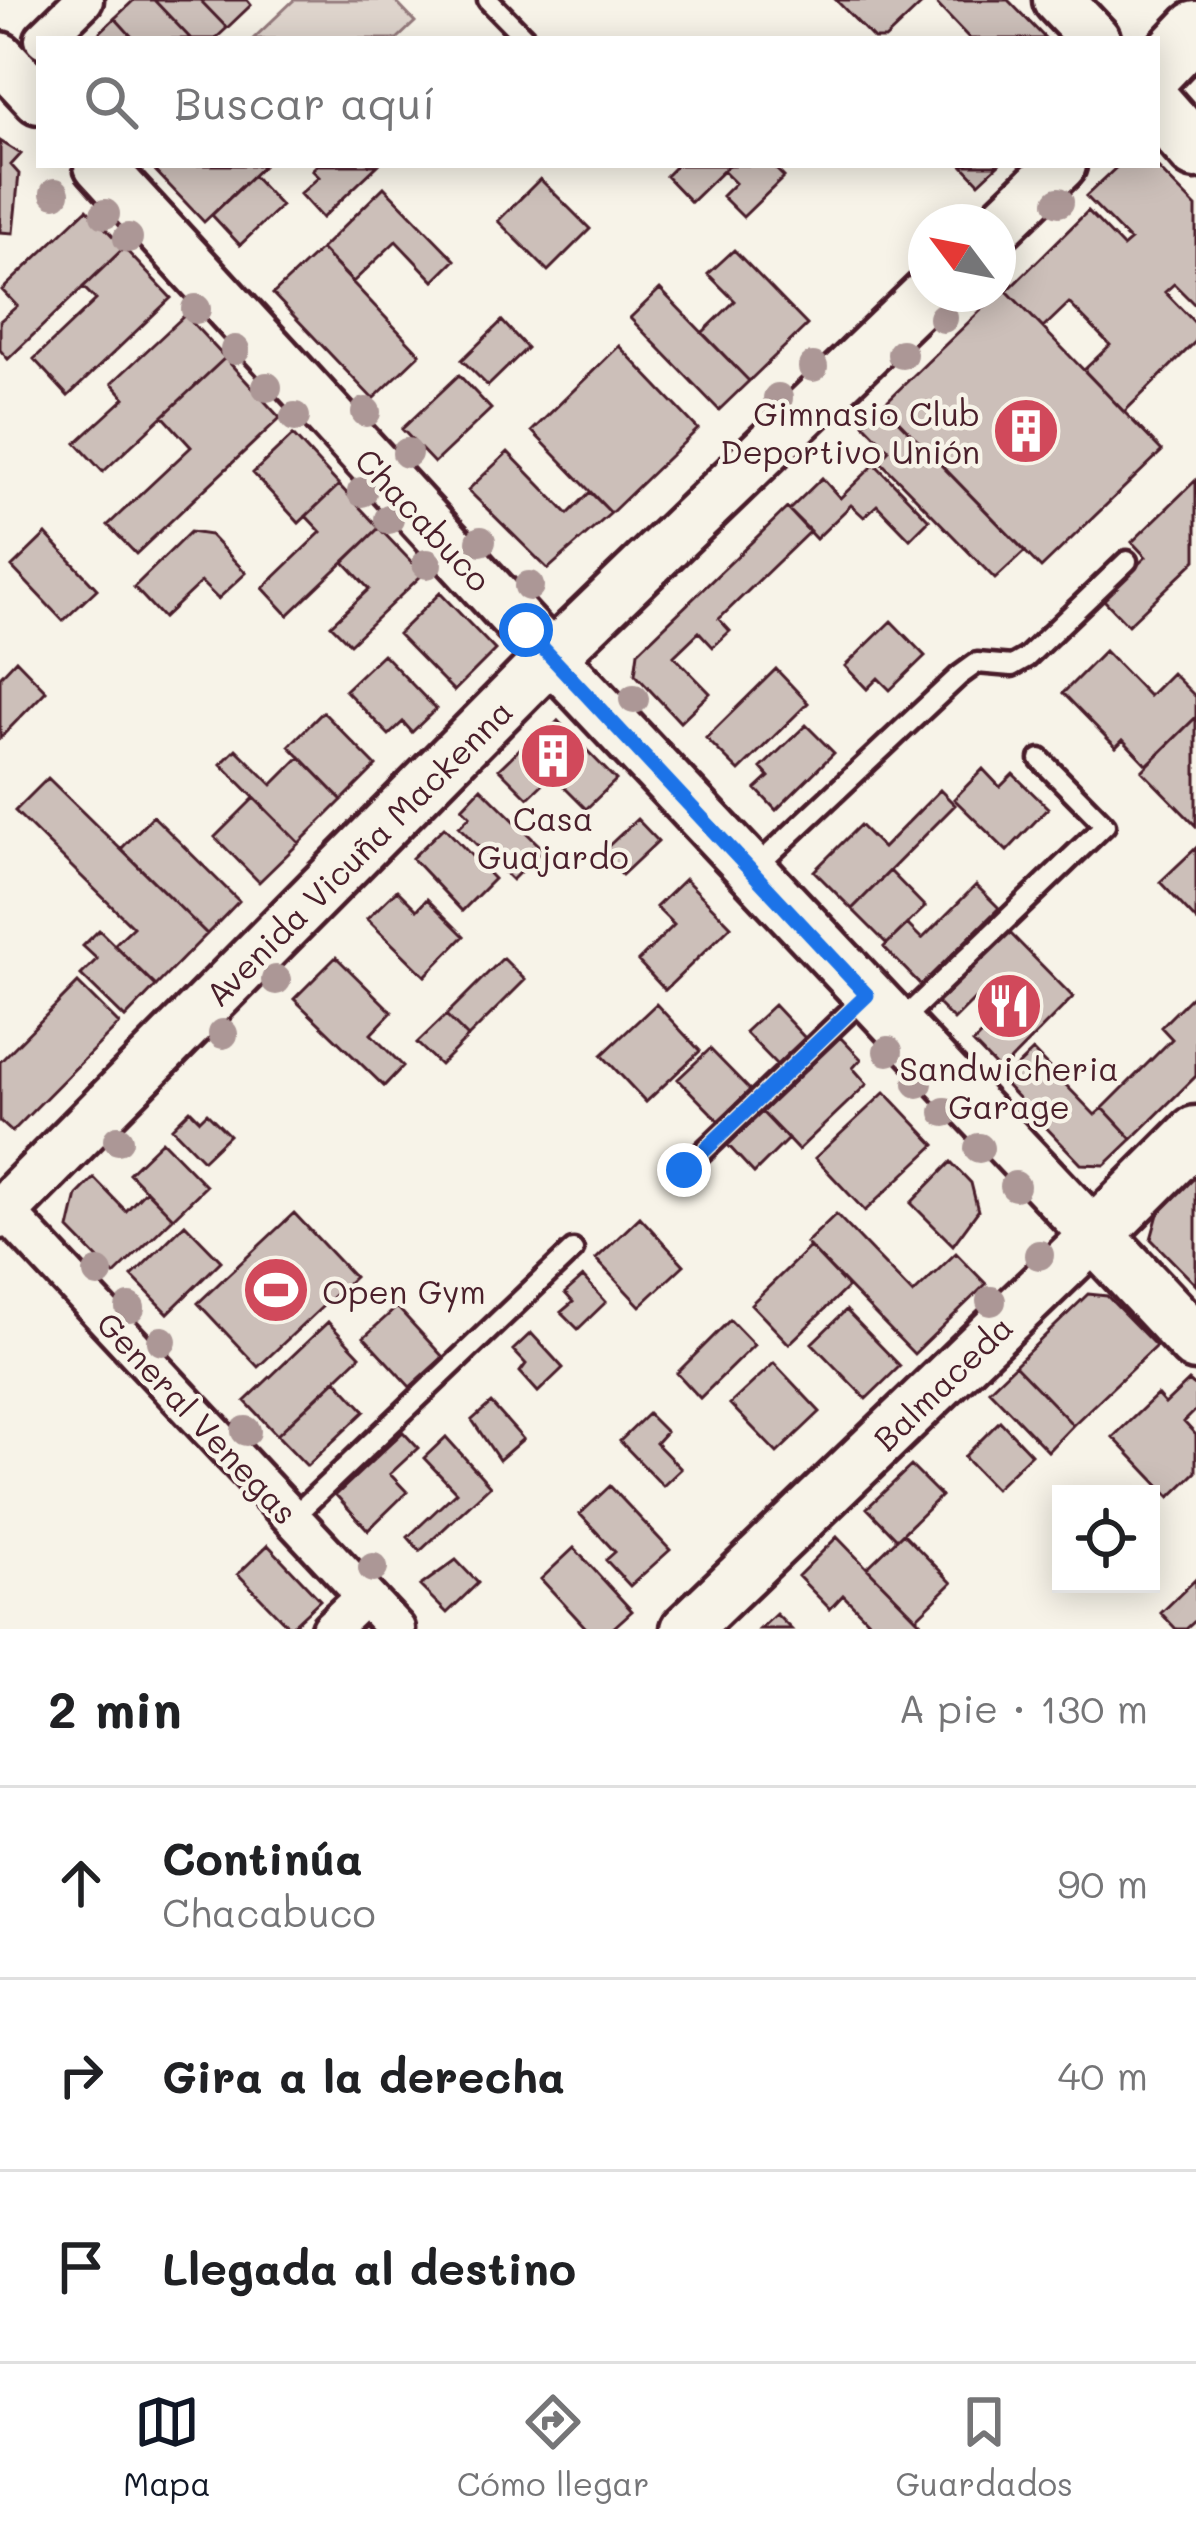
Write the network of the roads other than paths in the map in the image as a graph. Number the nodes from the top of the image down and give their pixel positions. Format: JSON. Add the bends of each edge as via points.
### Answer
{"nodes":[{"id":1,"x":84,"y":0,"type":"edge"},
{"id":2,"x":488,"y":0,"type":"edge"},
{"id":3,"x":1058,"y":0,"type":"edge"},
{"id":4,"x":1196,"y":29,"type":"edge"},
{"id":5,"x":49,"y":36,"type":"edge"},
{"id":6,"x":523,"y":36,"type":"edge"},
{"id":7,"x":1092,"y":36,"type":"edge"},
{"id":8,"x":1160,"y":67,"type":"edge"},
{"id":9,"x":1160,"y":110,"type":"edge"},
{"id":10,"x":1196,"y":151,"type":"edge"},
{"id":11,"x":102,"y":168,"type":"edge"},
{"id":12,"x":1058,"y":168,"type":"edge"},
{"id":13,"x":1016,"y":209,"type":"edge"},
{"id":14,"x":908,"y":312,"type":"edge"},
{"id":15,"x":1127,"y":561,"type":"dead end"},
{"id":16,"x":552,"y":656,"type":"junction"},
{"id":17,"x":1040,"y":759,"type":"dead end"},
{"id":18,"x":752,"y":871,"type":"junction"},
{"id":19,"x":882,"y":1010,"type":"junction"},
{"id":20,"x":1196,"y":1134,"type":"edge"},
{"id":21,"x":684,"y":1170,"type":"dead end"},
{"id":22,"x":1,"y":1210,"type":"edge"},
{"id":23,"x":1095,"y":1235,"type":"junction"},
{"id":24,"x":573,"y":1250,"type":"dead end"},
{"id":25,"x":1196,"y":1343,"type":"edge"},
{"id":26,"x":292,"y":1518,"type":"junction"},
{"id":27,"x":364,"y":1596,"type":"junction"},
{"id":28,"x":330,"y":1629,"type":"edge"},
{"id":29,"x":396,"y":1629,"type":"edge"},
{"id":30,"x":686,"y":1629,"type":"edge"}],
"edges":[{"from":1,"to":5,"type":"street"},
{"from":2,"to":6,"type":"lane"},
{"from":3,"to":7,"type":"main road"},
{"from":4,"to":8,"type":"main road"},
{"from":9,"to":10,"type":"main road"},
{"from":11,"to":16,"type":"main road","name":"Chacabuco"},
{"from":12,"to":13,"type":"main road"},
{"from":14,"to":16,"type":"main road","name":"Avenida Vicuña Mackenna"},
{"from":15,"to":18,"type":"lane","via":[[1025,658],[1012,666],[977,663],[959,676]]},
{"from":16,"to":18,"type":"main road","name":"Chacabuco"},
{"from":16,"to":22,"type":"main road","name":"Avenida Vicuña Mackenna"},
{"from":17,"to":19,"type":"lane","via":[[1105,825]]},
{"from":18,"to":19,"type":"main road","name":"Chacabuco"},
{"from":19,"to":21,"type":"lane"},
{"from":19,"to":23,"type":"main road","name":"Chacabuco"},
{"from":20,"to":23,"type":"main road","name":"Balmaceda"},
{"from":22,"to":26,"type":"street","name":"General Venegas"},
{"from":23,"to":25,"type":"main road","name":"Chacabuco"},
{"from":23,"to":30,"type":"main road","name":"Balmaceda"},
{"from":24,"to":26,"type":"lane"},
{"from":26,"to":27,"type":"street","name":"General Venegas"},
{"from":27,"to":28,"type":"street"},
{"from":27,"to":29,"type":"street","name":"General Venegas"}]}
